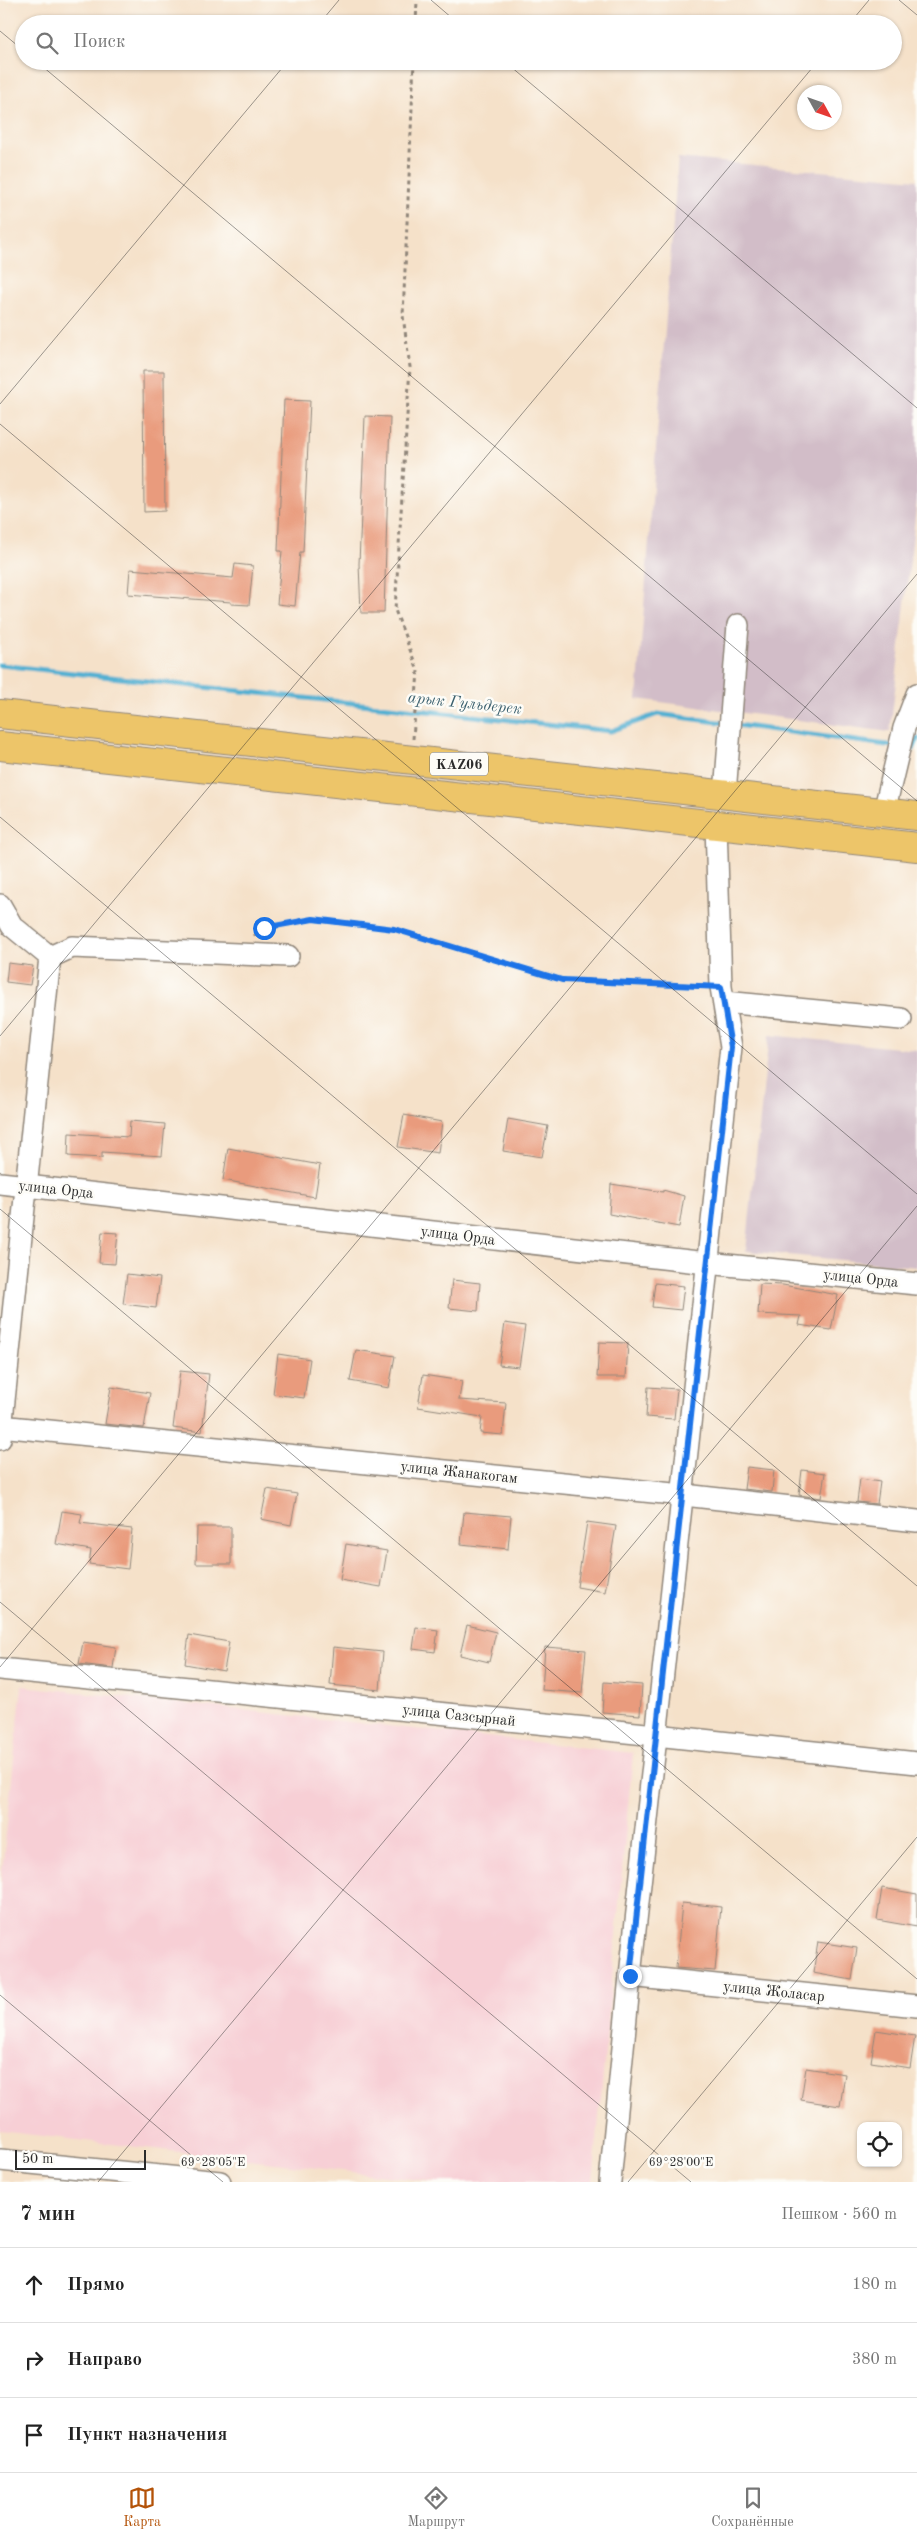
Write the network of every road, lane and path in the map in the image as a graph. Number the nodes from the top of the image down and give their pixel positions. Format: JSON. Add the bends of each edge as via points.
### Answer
{"nodes":[{"id":1,"x":417,"y":0,"type":"edge"},
{"id":2,"x":416,"y":15,"type":"edge"},
{"id":3,"x":414,"y":70,"type":"edge"},
{"id":4,"x":738,"y":624,"type":"dead end"},
{"id":5,"x":917,"y":694,"type":"edge"},
{"id":6,"x":0,"y":714,"type":"edge"},
{"id":7,"x":0,"y":746,"type":"edge"},
{"id":8,"x":412,"y":759,"type":"junction"},
{"id":9,"x":725,"y":794,"type":"junction"},
{"id":10,"x":884,"y":812,"type":"junction"},
{"id":11,"x":917,"y":816,"type":"edge"},
{"id":12,"x":716,"y":824,"type":"junction"},
{"id":13,"x":917,"y":847,"type":"edge"},
{"id":14,"x":0,"y":905,"type":"edge"},
{"id":15,"x":232,"y":954,"type":"junction"},
{"id":16,"x":288,"y":956,"type":"dead end"},
{"id":17,"x":50,"y":957,"type":"junction"},
{"id":18,"x":722,"y":994,"type":"junction"},
{"id":19,"x":901,"y":1019,"type":"dead end"},
{"id":20,"x":0,"y":1183,"type":"edge"},
{"id":21,"x":24,"y":1186,"type":"junction"},
{"id":22,"x":707,"y":1264,"type":"junction"},
{"id":23,"x":917,"y":1284,"type":"edge"},
{"id":24,"x":1,"y":1430,"type":"edge"},
{"id":25,"x":682,"y":1494,"type":"junction"},
{"id":26,"x":917,"y":1521,"type":"edge"},
{"id":27,"x":0,"y":1668,"type":"edge"},
{"id":28,"x":656,"y":1734,"type":"junction"},
{"id":29,"x":917,"y":1763,"type":"edge"},
{"id":30,"x":630,"y":1976,"type":"junction"},
{"id":31,"x":917,"y":2006,"type":"edge"},
{"id":32,"x":0,"y":2160,"type":"edge"},
{"id":33,"x":220,"y":2182,"type":"edge"},
{"id":34,"x":610,"y":2182,"type":"edge"}],
"edges":[{"from":1,"to":2,"type":"path"},
{"from":3,"to":8,"type":"path","via":[[403,316],[410,367],[396,610],[418,671]]},
{"from":4,"to":9,"type":"street"},
{"from":5,"to":10,"type":"street","via":[[904,728]]},
{"from":6,"to":8,"type":"highway","number":"KАZ06"},
{"from":7,"to":12,"type":"highway","number":"KАZ06"},
{"from":8,"to":9,"type":"highway","number":"KАZ06"},
{"from":9,"to":10,"type":"highway","number":"KАZ06"},
{"from":10,"to":11,"type":"highway","number":"KАZ06"},
{"from":12,"to":13,"type":"highway","number":"KАZ06"},
{"from":12,"to":18,"type":"street"},
{"from":14,"to":17,"type":"street","via":[[12,926]]},
{"from":15,"to":16,"type":"street"},
{"from":15,"to":17,"type":"street","via":[[72,947]]},
{"from":15,"to":18,"type":"path","via":[[264,928],[313,919],[394,929],[562,980]]},
{"from":17,"to":21,"type":"street"},
{"from":18,"to":19,"type":"street"},
{"from":18,"to":22,"type":"street","via":[[731,1047]]},
{"from":20,"to":21,"type":"street","name":"улица Орда"},
{"from":21,"to":22,"type":"street","name":"улица Орда"},
{"from":21,"to":24,"type":"street"},
{"from":22,"to":23,"type":"street","name":"улица Орда"},
{"from":22,"to":25,"type":"street"},
{"from":24,"to":25,"type":"street","name":"улица Жанакогам"},
{"from":25,"to":26,"type":"street","name":"улица Жанакогам"},
{"from":25,"to":28,"type":"street"},
{"from":27,"to":28,"type":"street","name":"улица Сазсырнай"},
{"from":28,"to":29,"type":"street","name":"улица Сазсырнай"},
{"from":28,"to":30,"type":"street"},
{"from":30,"to":31,"type":"street","name":"улица Жоласар"},
{"from":30,"to":34,"type":"street"},
{"from":32,"to":33,"type":"street"}]}
